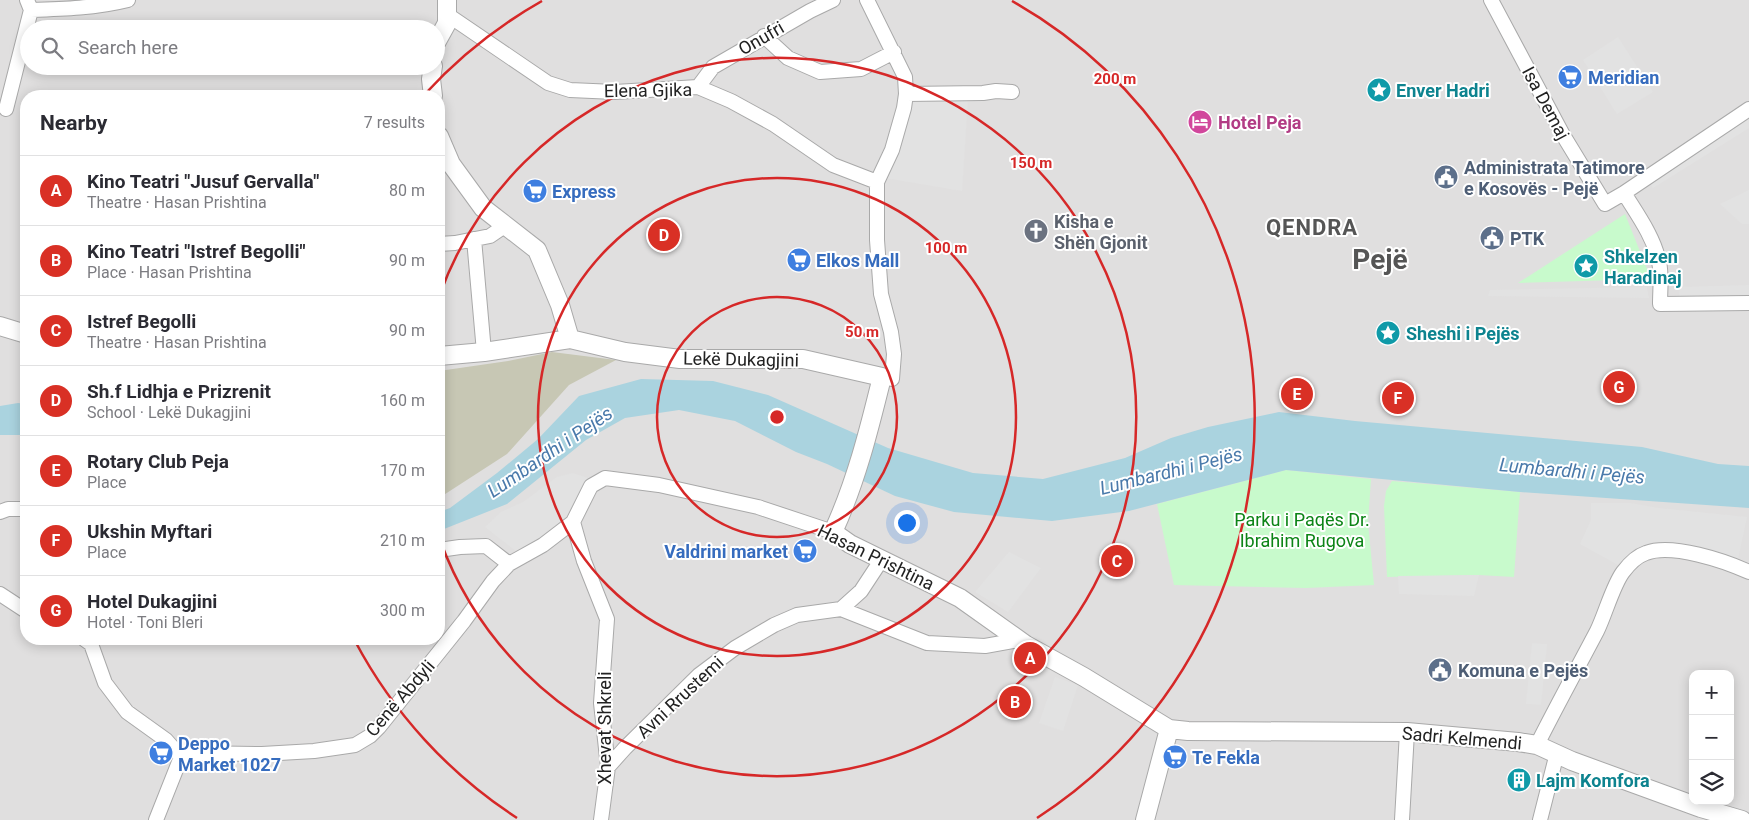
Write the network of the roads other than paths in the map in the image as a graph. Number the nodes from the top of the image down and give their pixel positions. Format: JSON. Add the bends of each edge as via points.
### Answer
{"nodes":[{"id":1,"x":128,"y":0,"type":"edge"},
{"id":2,"x":833,"y":0,"type":"edge"},
{"id":3,"x":867,"y":0,"type":"edge"},
{"id":4,"x":1491,"y":0,"type":"edge"},
{"id":5,"x":29,"y":5,"type":"edge"},
{"id":6,"x":447,"y":7,"type":"edge"},
{"id":7,"x":26,"y":20,"type":"edge"},
{"id":8,"x":445,"y":27,"type":"edge"},
{"id":9,"x":764,"y":36,"type":"junction"},
{"id":10,"x":20,"y":46,"type":"edge"},
{"id":11,"x":894,"y":52,"type":"junction"},
{"id":12,"x":432,"y":75,"type":"edge"},
{"id":13,"x":698,"y":87,"type":"junction"},
{"id":14,"x":432,"y":90,"type":"edge"},
{"id":15,"x":1012,"y":92,"type":"dead end"},
{"id":16,"x":906,"y":94,"type":"junction"},
{"id":17,"x":6,"y":109,"type":"dead end"},
{"id":18,"x":1749,"y":109,"type":"edge"},
{"id":19,"x":445,"y":152,"type":"edge"},
{"id":20,"x":877,"y":182,"type":"junction"},
{"id":21,"x":1624,"y":193,"type":"junction"},
{"id":22,"x":506,"y":226,"type":"junction"},
{"id":23,"x":474,"y":239,"type":"junction"},
{"id":24,"x":445,"y":243,"type":"edge"},
{"id":25,"x":1749,"y":303,"type":"edge"},
{"id":26,"x":0,"y":326,"type":"edge"},
{"id":27,"x":20,"y":332,"type":"edge"},
{"id":28,"x":570,"y":339,"type":"junction"},
{"id":29,"x":484,"y":352,"type":"junction"},
{"id":30,"x":445,"y":355,"type":"edge"},
{"id":31,"x":888,"y":373,"type":"junction"},
{"id":32,"x":20,"y":509,"type":"edge"},
{"id":33,"x":0,"y":512,"type":"edge"},
{"id":34,"x":573,"y":522,"type":"junction"},
{"id":35,"x":832,"y":532,"type":"junction"},
{"id":36,"x":445,"y":549,"type":"edge"},
{"id":37,"x":882,"y":559,"type":"junction"},
{"id":38,"x":509,"y":564,"type":"junction"},
{"id":39,"x":1749,"y":572,"type":"edge"},
{"id":40,"x":0,"y":594,"type":"edge"},
{"id":41,"x":20,"y":607,"type":"edge"},
{"id":42,"x":841,"y":609,"type":"junction"},
{"id":43,"x":1019,"y":640,"type":"junction"},
{"id":44,"x":445,"y":644,"type":"edge"},
{"id":45,"x":90,"y":645,"type":"edge"},
{"id":46,"x":445,"y":645,"type":"edge"},
{"id":47,"x":1169,"y":729,"type":"junction"},
{"id":48,"x":1407,"y":732,"type":"junction"},
{"id":49,"x":1537,"y":745,"type":"junction"},
{"id":50,"x":1557,"y":753,"type":"junction"},
{"id":51,"x":181,"y":757,"type":"junction"},
{"id":52,"x":608,"y":767,"type":"junction"},
{"id":53,"x":156,"y":820,"type":"edge"},
{"id":54,"x":601,"y":820,"type":"edge"},
{"id":55,"x":1145,"y":820,"type":"edge"},
{"id":56,"x":1402,"y":820,"type":"edge"},
{"id":57,"x":1540,"y":820,"type":"edge"},
{"id":58,"x":1742,"y":820,"type":"edge"}],
"edges":[{"from":1,"to":5,"type":"street","via":[[106,6],[64,10]]},
{"from":2,"to":9,"type":"street","name":"Onufri"},
{"from":3,"to":11,"type":"street"},
{"from":4,"to":21,"type":"street","name":"Isa Demaj","via":[[1563,135],[1605,204]]},
{"from":5,"to":7,"type":"street"},
{"from":6,"to":8,"type":"street"},
{"from":6,"to":13,"type":"street","name":"Elena Gjika","via":[[548,83],[570,90],[615,92]]},
{"from":9,"to":11,"type":"street","via":[[788,58],[820,72],[861,69]]},
{"from":9,"to":13,"type":"street","name":"Onufri","via":[[713,67]]},
{"from":10,"to":17,"type":"street"},
{"from":11,"to":16,"type":"street","via":[[905,77]]},
{"from":12,"to":14,"type":"street"},
{"from":13,"to":20,"type":"street","name":"Elena Gjika","via":[[773,124],[833,165]]},
{"from":15,"to":16,"type":"street"},
{"from":16,"to":20,"type":"street","via":[[892,150]]},
{"from":18,"to":21,"type":"street"},
{"from":19,"to":22,"type":"street","via":[[450,164],[483,208]]},
{"from":20,"to":31,"type":"street","via":[[881,294],[894,354]]},
{"from":21,"to":25,"type":"street","via":[[1646,229],[1659,261],[1660,304]]},
{"from":22,"to":23,"type":"street","via":[[490,236]]},
{"from":22,"to":28,"type":"street","via":[[537,250]]},
{"from":23,"to":24,"type":"street"},
{"from":23,"to":29,"type":"street"},
{"from":26,"to":27,"type":"street"},
{"from":28,"to":29,"type":"street","name":"Lekë Dukagjini"},
{"from":28,"to":31,"type":"street","name":"Lekë Dukagjini","via":[[625,352],[680,359],[804,359]]},
{"from":29,"to":30,"type":"street","name":"Lekë Dukagjini"},
{"from":31,"to":35,"type":"street","via":[[853,484]]},
{"from":32,"to":33,"type":"street"},
{"from":34,"to":35,"type":"street","name":"Hasan Prishtina","via":[[591,486],[605,478],[659,485],[758,506]]},
{"from":34,"to":38,"type":"street","name":"Cenë Abdyli","via":[[543,545]]},
{"from":34,"to":52,"type":"street","name":"Xhevat Shkreli","via":[[584,561],[607,619],[601,703]]},
{"from":35,"to":37,"type":"street","name":"Hasan Prishtina"},
{"from":36,"to":38,"type":"street","via":[[486,546]]},
{"from":37,"to":42,"type":"street","via":[[861,591]]},
{"from":37,"to":43,"type":"street","name":"Hasan Prishtina","via":[[960,598]]},
{"from":38,"to":44,"type":"street","name":"Cenë Abdyli"},
{"from":39,"to":49,"type":"street","via":[[1730,563],[1678,551],[1659,550],[1636,558],[1622,573],[1597,630]]},
{"from":40,"to":41,"type":"street"},
{"from":42,"to":43,"type":"street","name":"Avni Rrustemi","via":[[927,643],[985,646]]},
{"from":42,"to":52,"type":"street","name":"Avni Rrustemi","via":[[797,615],[774,624],[735,648],[699,675]]},
{"from":43,"to":47,"type":"street","name":"Hasan Prishtina"},
{"from":45,"to":51,"type":"street","via":[[105,683],[127,712],[166,740]]},
{"from":46,"to":51,"type":"street","name":"Cenë Abdyli","via":[[379,726],[355,745],[262,754],[190,753]]},
{"from":47,"to":48,"type":"street","name":"Sadri Kelmendi"},
{"from":47,"to":55,"type":"street"},
{"from":48,"to":49,"type":"street","name":"Sadri Kelmendi"},
{"from":48,"to":56,"type":"street"},
{"from":49,"to":50,"type":"street","name":"Sadri Kelmendi"},
{"from":50,"to":57,"type":"street"},
{"from":50,"to":58,"type":"street","name":"Sadri Kelmendi","via":[[1701,808]]},
{"from":51,"to":53,"type":"street"},
{"from":52,"to":54,"type":"street","name":"Xhevat Shkreli"}]}
